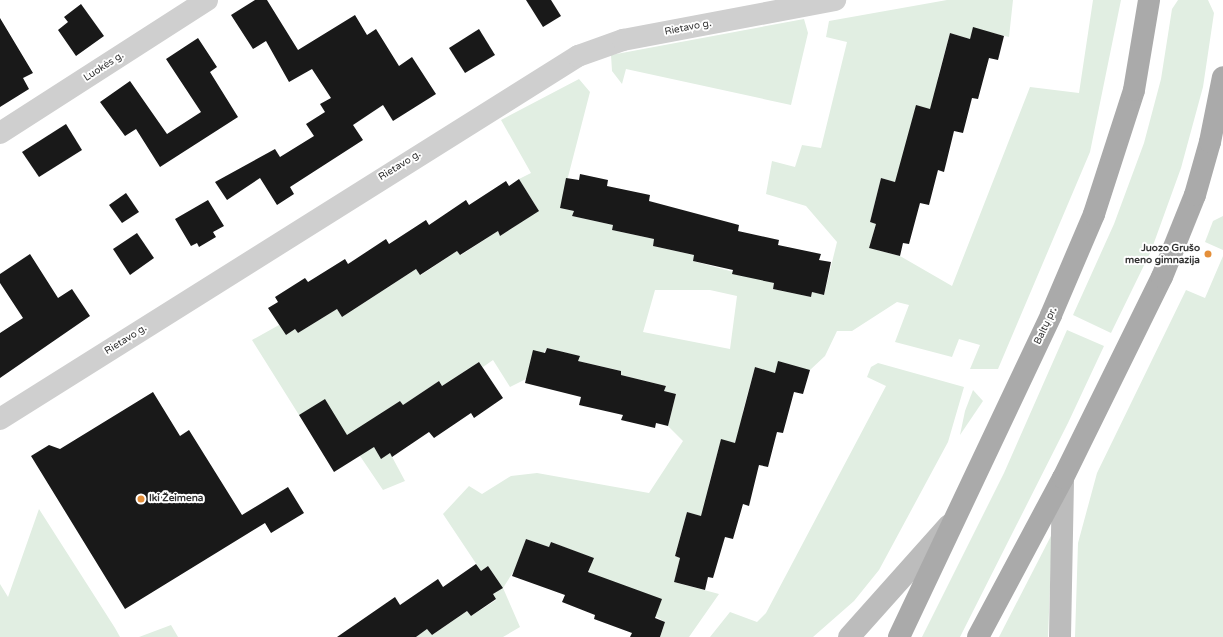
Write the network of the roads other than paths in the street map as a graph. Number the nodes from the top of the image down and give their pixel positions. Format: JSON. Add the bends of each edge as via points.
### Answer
{"nodes":[{"id":1,"x":207,"y":0,"type":"edge"},
{"id":2,"x":835,"y":0,"type":"edge"},
{"id":3,"x":1149,"y":0,"type":"edge"},
{"id":4,"x":1223,"y":77,"type":"edge"},
{"id":5,"x":0,"y":133,"type":"edge"},
{"id":6,"x":0,"y":419,"type":"edge"},
{"id":7,"x":1063,"y":478,"type":"junction"},
{"id":8,"x":951,"y":523,"type":"junction"},
{"id":9,"x":849,"y":637,"type":"edge"},
{"id":10,"x":899,"y":637,"type":"edge"},
{"id":11,"x":978,"y":637,"type":"edge"},
{"id":12,"x":1060,"y":637,"type":"edge"}],
"edges":[{"from":1,"to":5,"type":"street","name":"Luokės g."},
{"from":2,"to":6,"type":"street","name":"Rietavo g.","via":[[623,40],[578,56]]},
{"from":3,"to":8,"type":"main road","name":"Baltų pr.","via":[[1134,90],[1094,214],[1051,315]]},
{"from":4,"to":7,"type":"main road","via":[[1210,142],[1183,225],[1144,317]]},
{"from":7,"to":11,"type":"main road"},
{"from":7,"to":12,"type":"main road"},
{"from":8,"to":9,"type":"main road"},
{"from":8,"to":10,"type":"main road","name":"Baltų pr."}]}
